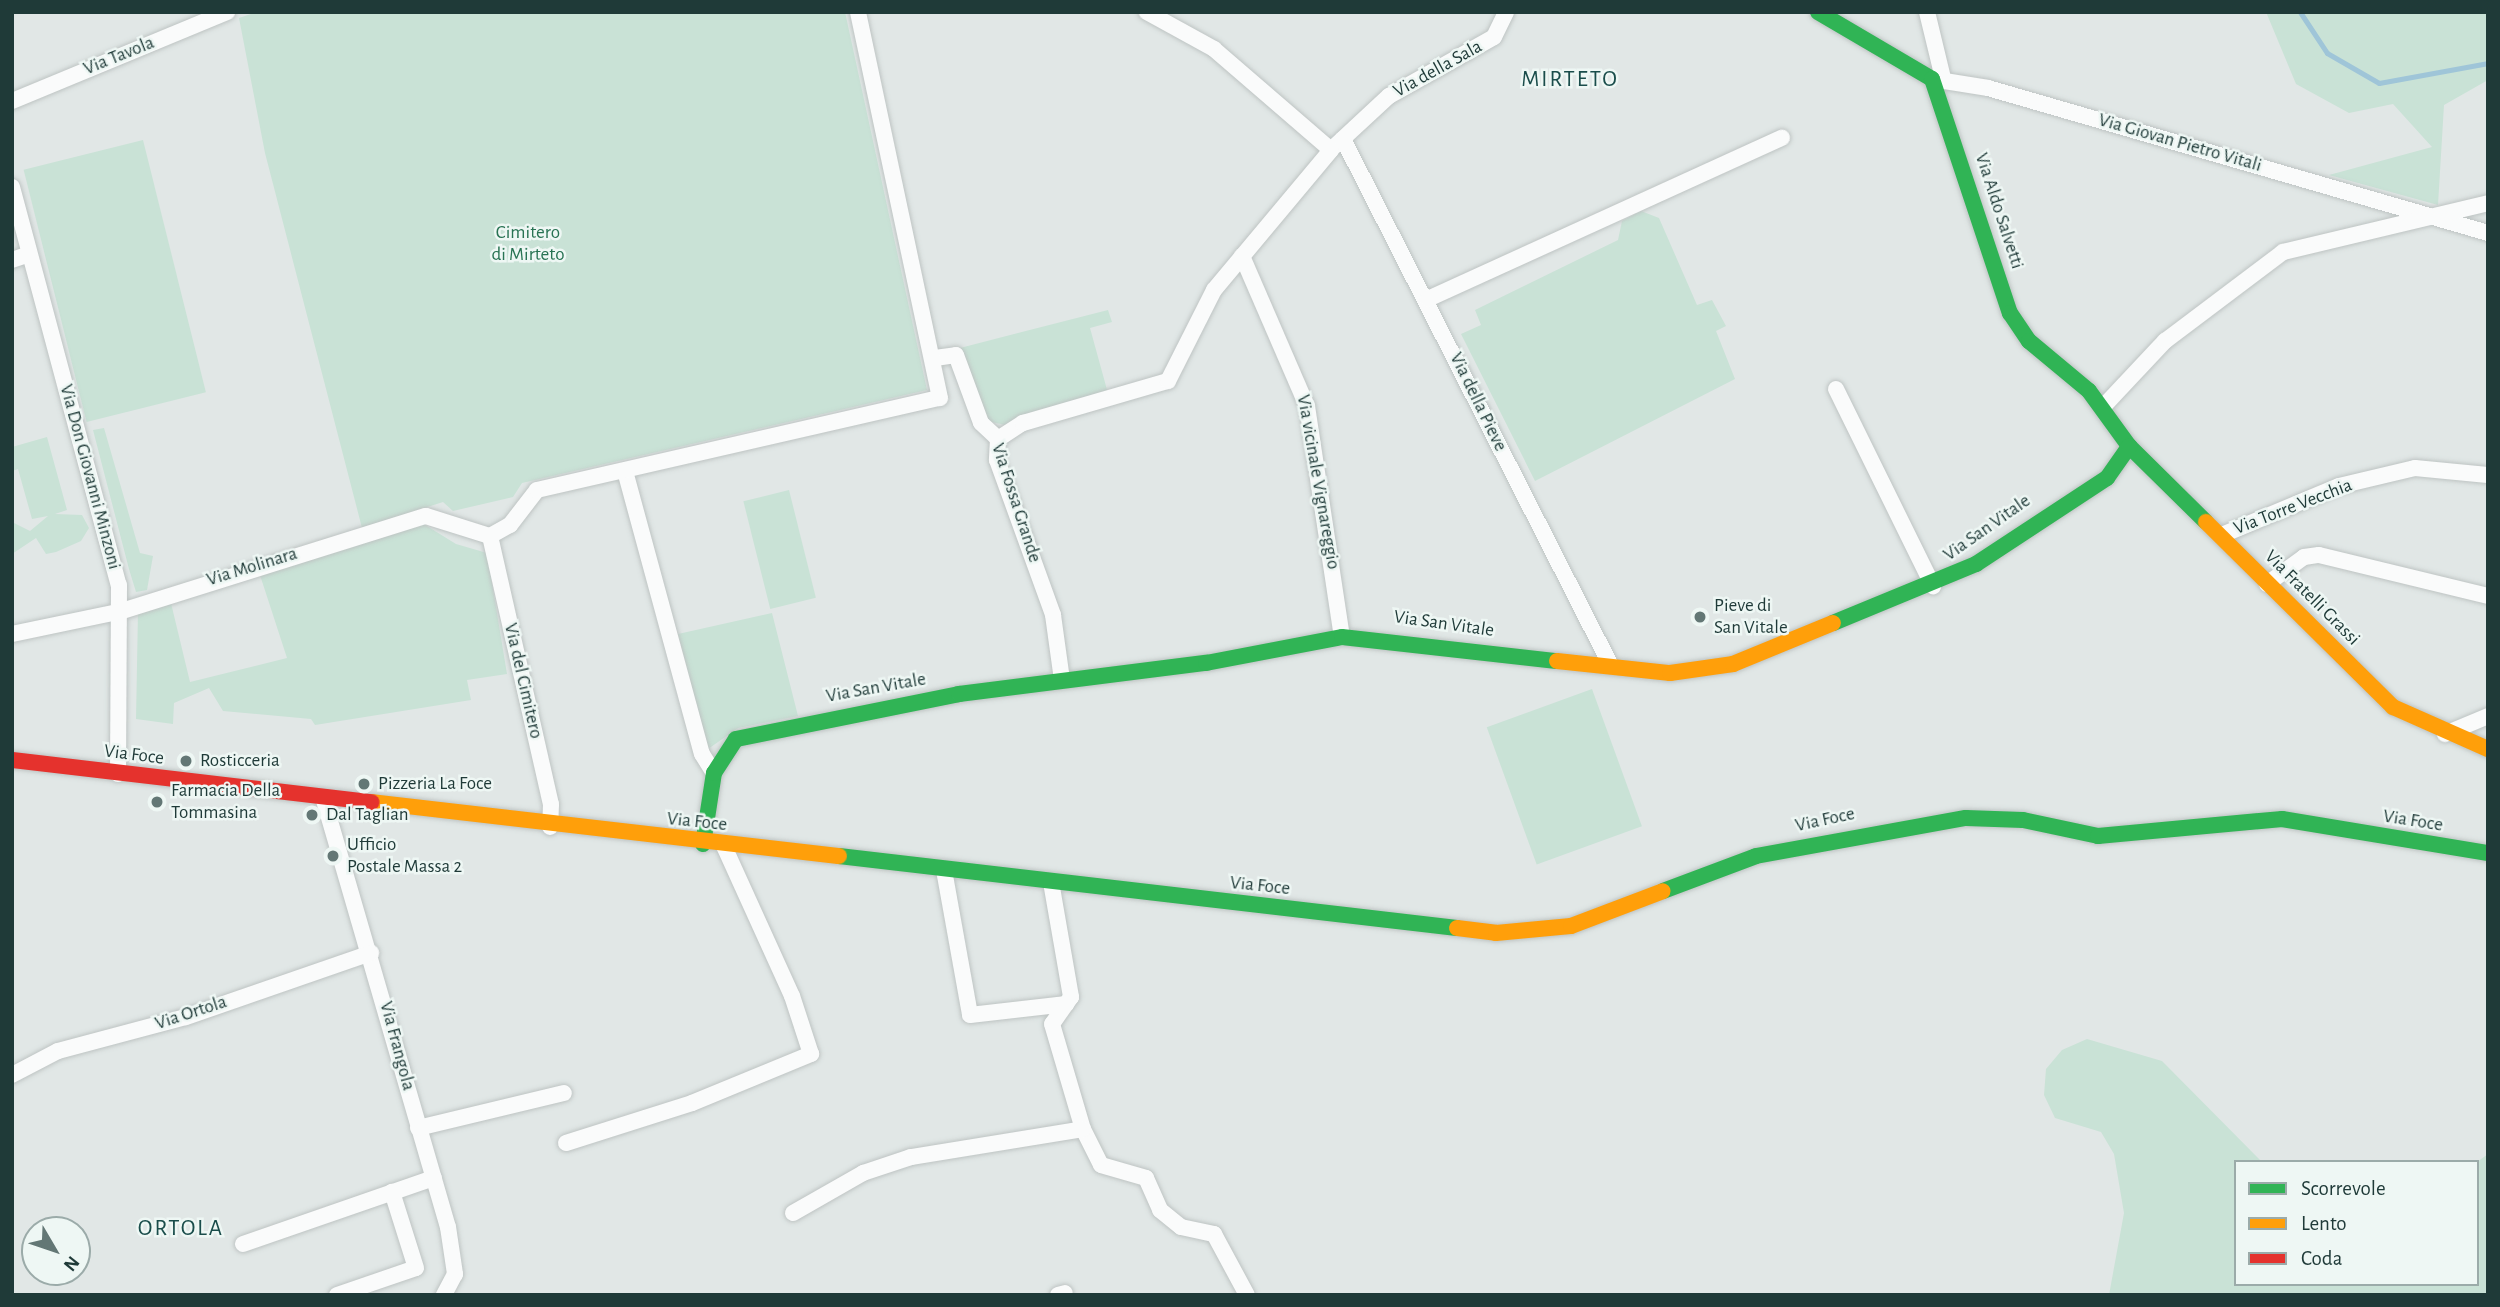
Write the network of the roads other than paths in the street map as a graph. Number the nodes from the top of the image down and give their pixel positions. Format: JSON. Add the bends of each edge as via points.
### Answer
{"nodes":[{"id":1,"x":227,"y":12,"type":"edge"},
{"id":2,"x":858,"y":12,"type":"edge"},
{"id":3,"x":1147,"y":12,"type":"edge"},
{"id":4,"x":1506,"y":12,"type":"edge"},
{"id":5,"x":1818,"y":12,"type":"edge"},
{"id":6,"x":1927,"y":12,"type":"edge"},
{"id":7,"x":1938,"y":78,"type":"junction"},
{"id":8,"x":12,"y":100,"type":"edge"},
{"id":9,"x":1782,"y":138,"type":"dead end"},
{"id":10,"x":1337,"y":144,"type":"junction"},
{"id":11,"x":12,"y":187,"type":"edge"},
{"id":12,"x":2488,"y":203,"type":"edge"},
{"id":13,"x":2428,"y":214,"type":"junction"},
{"id":14,"x":2488,"y":233,"type":"edge"},
{"id":15,"x":29,"y":254,"type":"junction"},
{"id":16,"x":1242,"y":256,"type":"junction"},
{"id":17,"x":12,"y":260,"type":"edge"},
{"id":18,"x":1428,"y":299,"type":"junction"},
{"id":19,"x":935,"y":358,"type":"junction"},
{"id":20,"x":1836,"y":389,"type":"dead end"},
{"id":21,"x":2103,"y":407,"type":"junction"},
{"id":22,"x":998,"y":439,"type":"junction"},
{"id":23,"x":2129,"y":446,"type":"junction"},
{"id":24,"x":625,"y":471,"type":"junction"},
{"id":25,"x":2488,"y":475,"type":"edge"},
{"id":26,"x":2222,"y":535,"type":"junction"},
{"id":27,"x":490,"y":536,"type":"junction"},
{"id":28,"x":2267,"y":584,"type":"junction"},
{"id":29,"x":1933,"y":586,"type":"junction"},
{"id":30,"x":2488,"y":596,"type":"edge"},
{"id":31,"x":122,"y":611,"type":"junction"},
{"id":32,"x":12,"y":634,"type":"edge"},
{"id":33,"x":1342,"y":636,"type":"junction"},
{"id":34,"x":1611,"y":666,"type":"junction"},
{"id":35,"x":1062,"y":680,"type":"junction"},
{"id":36,"x":2488,"y":716,"type":"edge"},
{"id":37,"x":2445,"y":734,"type":"junction"},
{"id":38,"x":2488,"y":749,"type":"edge"},
{"id":39,"x":12,"y":760,"type":"edge"},
{"id":40,"x":714,"y":773,"type":"junction"},
{"id":41,"x":118,"y":774,"type":"junction"},
{"id":42,"x":323,"y":797,"type":"junction"},
{"id":43,"x":550,"y":827,"type":"junction"},
{"id":44,"x":703,"y":844,"type":"junction"},
{"id":45,"x":724,"y":846,"type":"junction"},
{"id":46,"x":2488,"y":853,"type":"edge"},
{"id":47,"x":944,"y":870,"type":"junction"},
{"id":48,"x":1051,"y":882,"type":"junction"},
{"id":49,"x":371,"y":953,"type":"junction"},
{"id":50,"x":1066,"y":1004,"type":"junction"},
{"id":51,"x":12,"y":1075,"type":"edge"},
{"id":52,"x":564,"y":1093,"type":"dead end"},
{"id":53,"x":418,"y":1128,"type":"junction"},
{"id":54,"x":1083,"y":1129,"type":"junction"},
{"id":55,"x":566,"y":1143,"type":"dead end"},
{"id":56,"x":434,"y":1178,"type":"junction"},
{"id":57,"x":392,"y":1192,"type":"junction"},
{"id":58,"x":793,"y":1213,"type":"dead end"},
{"id":59,"x":243,"y":1244,"type":"dead end"},
{"id":60,"x":337,"y":1295,"type":"edge"},
{"id":61,"x":444,"y":1295,"type":"edge"},
{"id":62,"x":1247,"y":1295,"type":"edge"}],
"edges":[{"from":1,"to":8,"type":"street","name":"Via Tavola"},
{"from":2,"to":19,"type":"street"},
{"from":3,"to":10,"type":"street","via":[[1214,49]]},
{"from":4,"to":10,"type":"street","name":"Via della Sala","via":[[1484,44],[1389,96]]},
{"from":5,"to":7,"type":"street"},
{"from":6,"to":7,"type":"street"},
{"from":7,"to":13,"type":"street","name":"Via Giovan Pietro Vitali"},
{"from":7,"to":21,"type":"street","name":"Via Aldo Salvetti","via":[[2010,313],[2029,341]]},
{"from":9,"to":18,"type":"street"},
{"from":10,"to":16,"type":"street","name":"Via della Sala"},
{"from":10,"to":18,"type":"street","name":"Via della Pieve"},
{"from":11,"to":15,"type":"street","name":"Via Don Giovanni Minzoni"},
{"from":12,"to":13,"type":"street"},
{"from":13,"to":14,"type":"street","name":"Via Giovan Pietro Vitali"},
{"from":13,"to":21,"type":"street","via":[[2407,226],[2298,247],[2266,261],[2165,341]]},
{"from":15,"to":17,"type":"street"},
{"from":15,"to":31,"type":"street","name":"Via Don Giovanni Minzoni"},
{"from":16,"to":22,"type":"street","name":"Via della Sala","via":[[1198,312],[1168,381],[1023,423]]},
{"from":16,"to":33,"type":"street","name":"Via vicinale Vignareggio","via":[[1307,406]]},
{"from":18,"to":34,"type":"street","name":"Via della Pieve"},
{"from":19,"to":22,"type":"street","name":"Via Fossa Grande","via":[[956,355],[981,423]]},
{"from":19,"to":24,"type":"street","via":[[942,388],[932,403]]},
{"from":20,"to":29,"type":"street"},
{"from":21,"to":23,"type":"street","name":"Via Aldo Salvetti"},
{"from":22,"to":35,"type":"street","name":"Via Fossa Grande","via":[[997,460],[1053,615]]},
{"from":23,"to":26,"type":"street","name":"Via Fratelli Grassi"},
{"from":23,"to":29,"type":"street","name":"Via San Vitale","via":[[2107,478]]},
{"from":24,"to":27,"type":"street","via":[[537,489],[510,524]]},
{"from":24,"to":40,"type":"street","via":[[702,754]]},
{"from":25,"to":26,"type":"street","name":"Via Torre Vecchia","via":[[2415,468],[2339,486]]},
{"from":26,"to":28,"type":"street","name":"Via Fratelli Grassi"},
{"from":27,"to":31,"type":"street","name":"Via Molinara","via":[[426,516]]},
{"from":27,"to":43,"type":"street","name":"Via del Cimitero","via":[[551,804]]},
{"from":28,"to":30,"type":"street","via":[[2304,557],[2319,555]]},
{"from":28,"to":37,"type":"street","name":"Via Fratelli Grassi","via":[[2393,707]]},
{"from":29,"to":34,"type":"street","name":"Via San Vitale","via":[[1866,604],[1733,664],[1670,673]]},
{"from":31,"to":32,"type":"street","name":"Via Molinara"},
{"from":31,"to":41,"type":"street","name":"Via Don Giovanni Minzoni"},
{"from":33,"to":34,"type":"street","name":"Via San Vitale"},
{"from":33,"to":35,"type":"street","name":"Via San Vitale","via":[[1206,663]]},
{"from":35,"to":40,"type":"street","name":"Via San Vitale","via":[[764,729],[736,739]]},
{"from":36,"to":37,"type":"street"},
{"from":37,"to":38,"type":"street","name":"Via Fratelli Grassi"},
{"from":39,"to":41,"type":"street","name":"Via Foce"},
{"from":40,"to":44,"type":"street","name":"Via San Vitale"},
{"from":41,"to":42,"type":"street","name":"Via Foce"},
{"from":42,"to":43,"type":"street","name":"Via Foce"},
{"from":42,"to":49,"type":"street","name":"Via Frangola"},
{"from":43,"to":44,"type":"street","name":"Via Foce"},
{"from":44,"to":45,"type":"street","name":"Via Foce"},
{"from":45,"to":47,"type":"street","name":"Via Foce"},
{"from":45,"to":55,"type":"street","via":[[792,996],[810,1054],[692,1103]]},
{"from":46,"to":48,"type":"street","name":"Via Foce","via":[[2282,819],[2098,836],[2023,820],[1966,818],[1756,856],[1628,908],[1541,933]]},
{"from":47,"to":48,"type":"street","name":"Via Foce"},
{"from":47,"to":50,"type":"street","via":[[970,1015]]},
{"from":48,"to":50,"type":"street","via":[[1071,997]]},
{"from":49,"to":51,"type":"street","name":"Via Ortola","via":[[186,1017],[58,1051]]},
{"from":49,"to":53,"type":"street","name":"Via Frangola"},
{"from":50,"to":54,"type":"street","via":[[1052,1024]]},
{"from":52,"to":53,"type":"street"},
{"from":53,"to":56,"type":"street","name":"Via Frangola"},
{"from":54,"to":58,"type":"street","via":[[911,1157],[863,1173]]},
{"from":54,"to":62,"type":"street","via":[[1101,1166],[1146,1178],[1160,1210],[1181,1227],[1214,1234]]},
{"from":56,"to":57,"type":"street"},
{"from":56,"to":61,"type":"street","name":"Via Frangola","via":[[455,1258],[456,1275]]},
{"from":57,"to":59,"type":"street"},
{"from":57,"to":60,"type":"street","via":[[416,1268]]}]}
